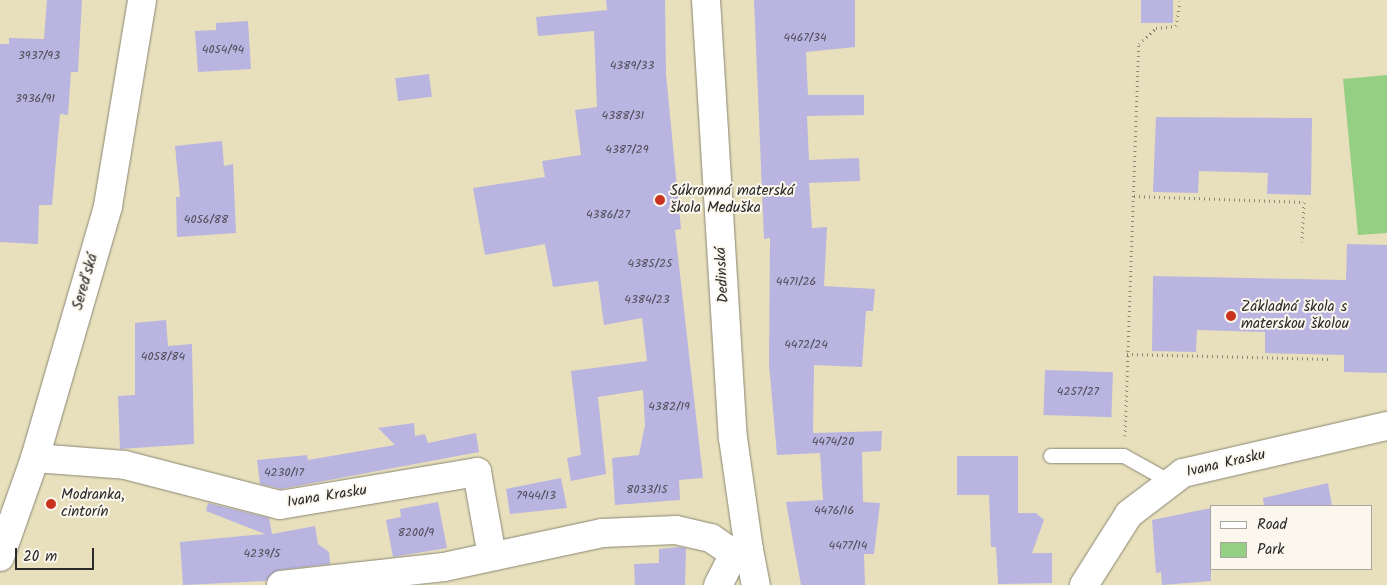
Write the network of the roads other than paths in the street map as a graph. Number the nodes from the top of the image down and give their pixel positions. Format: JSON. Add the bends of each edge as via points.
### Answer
{"nodes":[{"id":1,"x":142,"y":0,"type":"edge"},
{"id":2,"x":706,"y":0,"type":"edge"},
{"id":3,"x":1387,"y":426,"type":"edge"},
{"id":4,"x":1051,"y":456,"type":"dead end"},
{"id":5,"x":35,"y":458,"type":"junction"},
{"id":6,"x":1169,"y":481,"type":"junction"},
{"id":7,"x":742,"y":552,"type":"junction"},
{"id":8,"x":492,"y":556,"type":"junction"},
{"id":9,"x":0,"y":557,"type":"edge"},
{"id":10,"x":1098,"y":573,"type":"edge"},
{"id":11,"x":281,"y":585,"type":"edge"},
{"id":12,"x":718,"y":585,"type":"edge"},
{"id":13,"x":756,"y":585,"type":"edge"},
{"id":14,"x":1084,"y":585,"type":"edge"}],
"edges":[{"from":1,"to":5,"type":"street","name":"Sereďská","via":[[108,206]]},
{"from":2,"to":7,"type":"street","name":"Dedinská"},
{"from":3,"to":6,"type":"street","name":"Ivana Krasku","via":[[1326,443],[1216,464]]},
{"from":4,"to":6,"type":"lane","via":[[1124,456]]},
{"from":5,"to":8,"type":"street","name":"Ivana Krasku","via":[[125,465],[280,504],[477,472]]},
{"from":5,"to":9,"type":"street","name":"Sereďská"},
{"from":6,"to":10,"type":"street","name":"Ivana Krasku","via":[[1129,514]]},
{"from":7,"to":8,"type":"street","via":[[711,538],[676,530],[602,533]]},
{"from":7,"to":12,"type":"street"},
{"from":7,"to":13,"type":"street","name":"Dedinská"},
{"from":8,"to":11,"type":"street","via":[[444,567]]},
{"from":10,"to":14,"type":"street","name":"Ivana Krasku"}]}
